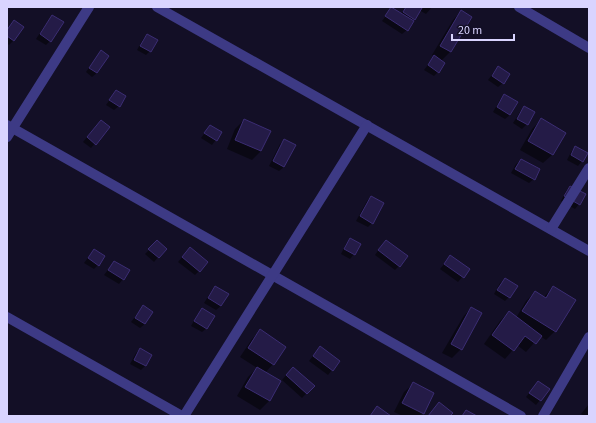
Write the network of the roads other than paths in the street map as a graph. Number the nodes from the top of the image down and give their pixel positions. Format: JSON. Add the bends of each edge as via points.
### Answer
{"nodes":[{"id":1,"x":89,"y":7,"type":"edge"},
{"id":2,"x":157,"y":7,"type":"edge"},
{"id":3,"x":519,"y":7,"type":"edge"},
{"id":4,"x":589,"y":48,"type":"edge"},
{"id":5,"x":367,"y":126,"type":"junction"},
{"id":6,"x":9,"y":130,"type":"edge"},
{"id":7,"x":589,"y":168,"type":"edge"},
{"id":8,"x":551,"y":229,"type":"junction"},
{"id":9,"x":589,"y":251,"type":"edge"},
{"id":10,"x":273,"y":276,"type":"junction"},
{"id":11,"x":7,"y":316,"type":"edge"},
{"id":12,"x":589,"y":337,"type":"edge"},
{"id":13,"x":183,"y":416,"type":"edge"},
{"id":14,"x":521,"y":416,"type":"edge"},
{"id":15,"x":543,"y":416,"type":"edge"}],
"edges":[{"from":1,"to":6,"type":"street"},
{"from":2,"to":5,"type":"street"},
{"from":3,"to":4,"type":"street"},
{"from":5,"to":8,"type":"street"},
{"from":5,"to":10,"type":"street"},
{"from":6,"to":10,"type":"street"},
{"from":7,"to":8,"type":"street"},
{"from":8,"to":9,"type":"street"},
{"from":10,"to":13,"type":"street"},
{"from":10,"to":14,"type":"street"},
{"from":11,"to":13,"type":"street"},
{"from":12,"to":15,"type":"street"}]}
